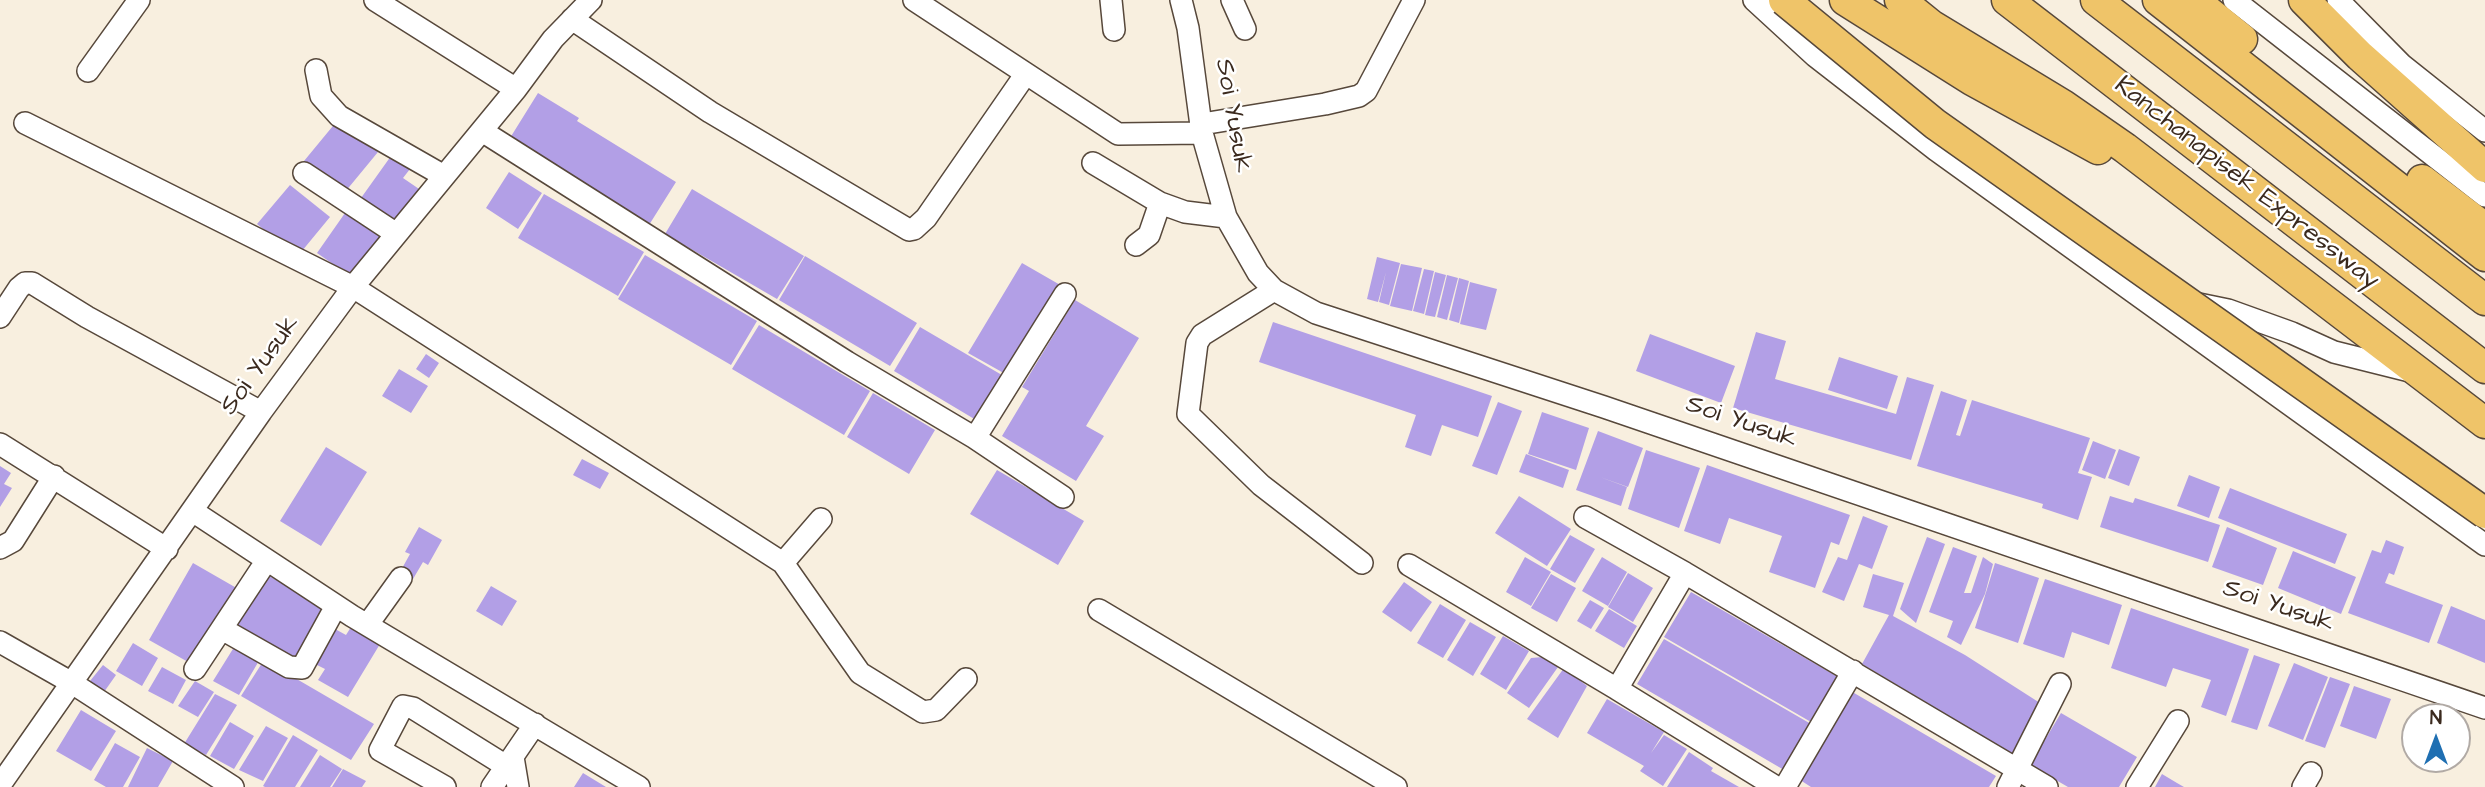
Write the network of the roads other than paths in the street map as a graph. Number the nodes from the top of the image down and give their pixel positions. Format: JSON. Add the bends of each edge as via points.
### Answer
{"nodes":[{"id":1,"x":139,"y":0,"type":"edge"},
{"id":2,"x":375,"y":0,"type":"edge"},
{"id":3,"x":591,"y":0,"type":"edge"},
{"id":4,"x":914,"y":0,"type":"edge"},
{"id":5,"x":1111,"y":0,"type":"edge"},
{"id":6,"x":1181,"y":0,"type":"edge"},
{"id":7,"x":1232,"y":0,"type":"edge"},
{"id":8,"x":1414,"y":0,"type":"edge"},
{"id":9,"x":1754,"y":0,"type":"edge"},
{"id":10,"x":1784,"y":0,"type":"edge"},
{"id":11,"x":1845,"y":0,"type":"edge"},
{"id":12,"x":1900,"y":0,"type":"edge"},
{"id":13,"x":2007,"y":0,"type":"edge"},
{"id":14,"x":2096,"y":0,"type":"edge"},
{"id":15,"x":2158,"y":0,"type":"edge"},
{"id":16,"x":2193,"y":0,"type":"edge"},
{"id":17,"x":2234,"y":0,"type":"edge"},
{"id":18,"x":2304,"y":0,"type":"edge"},
{"id":19,"x":2337,"y":0,"type":"edge"},
{"id":20,"x":572,"y":19,"type":"junction"},
{"id":21,"x":1245,"y":29,"type":"dead end"},
{"id":22,"x":1114,"y":30,"type":"dead end"},
{"id":23,"x":316,"y":70,"type":"dead end"},
{"id":24,"x":88,"y":71,"type":"dead end"},
{"id":25,"x":1025,"y":75,"type":"junction"},
{"id":26,"x":516,"y":89,"type":"junction"},
{"id":27,"x":25,"y":122,"type":"dead end"},
{"id":28,"x":1202,"y":128,"type":"junction"},
{"id":29,"x":482,"y":131,"type":"junction"},
{"id":30,"x":2485,"y":131,"type":"edge"},
{"id":31,"x":1093,"y":163,"type":"dead end"},
{"id":32,"x":2485,"y":167,"type":"edge"},
{"id":33,"x":304,"y":173,"type":"dead end"},
{"id":34,"x":444,"y":176,"type":"junction"},
{"id":35,"x":2186,"y":195,"type":"junction"},
{"id":36,"x":2485,"y":196,"type":"edge"},
{"id":37,"x":1160,"y":203,"type":"junction"},
{"id":38,"x":1226,"y":217,"type":"junction"},
{"id":39,"x":2485,"y":228,"type":"edge"},
{"id":40,"x":396,"y":233,"type":"junction"},
{"id":41,"x":1136,"y":246,"type":"dead end"},
{"id":42,"x":2485,"y":256,"type":"edge"},
{"id":43,"x":353,"y":287,"type":"junction"},
{"id":44,"x":1274,"y":289,"type":"junction"},
{"id":45,"x":1065,"y":295,"type":"dead end"},
{"id":46,"x":2147,"y":300,"type":"junction"},
{"id":47,"x":2485,"y":300,"type":"edge"},
{"id":48,"x":0,"y":317,"type":"edge"},
{"id":49,"x":2485,"y":368,"type":"edge"},
{"id":50,"x":2423,"y":374,"type":"junction"},
{"id":51,"x":261,"y":412,"type":"junction"},
{"id":52,"x":2485,"y":423,"type":"edge"},
{"id":53,"x":975,"y":438,"type":"junction"},
{"id":54,"x":0,"y":444,"type":"edge"},
{"id":55,"x":54,"y":476,"type":"junction"},
{"id":56,"x":1063,"y":497,"type":"dead end"},
{"id":57,"x":194,"y":512,"type":"junction"},
{"id":58,"x":2485,"y":513,"type":"edge"},
{"id":59,"x":1584,"y":517,"type":"dead end"},
{"id":60,"x":821,"y":519,"type":"dead end"},
{"id":61,"x":2485,"y":545,"type":"edge"},
{"id":62,"x":0,"y":548,"type":"edge"},
{"id":63,"x":167,"y":549,"type":"junction"},
{"id":64,"x":267,"y":560,"type":"junction"},
{"id":65,"x":783,"y":563,"type":"junction"},
{"id":66,"x":1362,"y":563,"type":"dead end"},
{"id":67,"x":1409,"y":565,"type":"dead end"},
{"id":68,"x":1685,"y":573,"type":"junction"},
{"id":69,"x":401,"y":579,"type":"dead end"},
{"id":70,"x":336,"y":606,"type":"junction"},
{"id":71,"x":1099,"y":610,"type":"dead end"},
{"id":72,"x":368,"y":624,"type":"junction"},
{"id":73,"x":222,"y":629,"type":"junction"},
{"id":74,"x":0,"y":642,"type":"edge"},
{"id":75,"x":194,"y":669,"type":"dead end"},
{"id":76,"x":1853,"y":671,"type":"junction"},
{"id":77,"x":966,"y":679,"type":"dead end"},
{"id":78,"x":72,"y":683,"type":"junction"},
{"id":79,"x":2060,"y":684,"type":"dead end"},
{"id":80,"x":1617,"y":689,"type":"junction"},
{"id":81,"x":2485,"y":708,"type":"edge"},
{"id":82,"x":2178,"y":722,"type":"dead end"},
{"id":83,"x":535,"y":724,"type":"junction"},
{"id":84,"x":509,"y":761,"type":"junction"},
{"id":85,"x":2014,"y":779,"type":"edge"},
{"id":86,"x":3,"y":785,"type":"edge"},
{"id":87,"x":233,"y":787,"type":"edge"},
{"id":88,"x":445,"y":787,"type":"edge"},
{"id":89,"x":492,"y":787,"type":"edge"},
{"id":90,"x":518,"y":787,"type":"edge"},
{"id":91,"x":639,"y":787,"type":"edge"},
{"id":92,"x":1396,"y":787,"type":"edge"},
{"id":93,"x":1776,"y":787,"type":"edge"},
{"id":94,"x":1785,"y":787,"type":"edge"},
{"id":95,"x":2047,"y":787,"type":"edge"},
{"id":96,"x":2137,"y":787,"type":"edge"}],
"edges":[{"from":1,"to":24,"type":"street"},
{"from":2,"to":26,"type":"street"},
{"from":3,"to":20,"type":"street","name":"Soi Yusuk"},
{"from":4,"to":25,"type":"street"},
{"from":5,"to":22,"type":"street"},
{"from":6,"to":28,"type":"street","name":"Soi Yusuk"},
{"from":7,"to":21,"type":"street"},
{"from":8,"to":28,"type":"street","via":[[1366,91],[1359,96]]},
{"from":9,"to":46,"type":"street","via":[[1815,56],[1936,150]]},
{"from":10,"to":58,"type":"highway","bridge":true,"via":[[1935,124]]},
{"from":11,"to":35,"type":"highway","via":[[1972,80]]},
{"from":12,"to":35,"type":"highway","via":[[2063,105]]},
{"from":13,"to":49,"type":"highway","name":"Kanchanapisek Expressway"},
{"from":14,"to":47,"type":"highway","name":"Kanchanapisek Expressway"},
{"from":15,"to":42,"type":"highway"},
{"from":16,"to":39,"type":"highway"},
{"from":17,"to":36,"type":"street"},
{"from":18,"to":32,"type":"highway"},
{"from":19,"to":30,"type":"street","via":[[2402,65]]},
{"from":20,"to":25,"type":"street","via":[[710,112],[909,230],[926,218]]},
{"from":20,"to":26,"type":"street","name":"Soi Yusuk"},
{"from":23,"to":34,"type":"street","via":[[321,96],[339,116]]},
{"from":25,"to":28,"type":"street","via":[[1118,134]]},
{"from":26,"to":29,"type":"street","name":"Soi Yusuk"},
{"from":27,"to":43,"type":"street"},
{"from":28,"to":38,"type":"street","name":"Soi Yusuk"},
{"from":29,"to":34,"type":"street","name":"Soi Yusuk"},
{"from":29,"to":53,"type":"street"},
{"from":31,"to":37,"type":"street"},
{"from":33,"to":40,"type":"street"},
{"from":34,"to":40,"type":"street","name":"Soi Yusuk"},
{"from":35,"to":50,"type":"highway"},
{"from":37,"to":38,"type":"street","via":[[1185,212]]},
{"from":37,"to":41,"type":"street","via":[[1149,235]]},
{"from":38,"to":44,"type":"street","name":"Soi Yusuk","via":[[1258,273]]},
{"from":40,"to":43,"type":"street","name":"Soi Yusuk"},
{"from":43,"to":51,"type":"street","name":"Soi Yusuk"},
{"from":43,"to":65,"type":"street"},
{"from":44,"to":66,"type":"street","via":[[1202,335],[1197,343],[1188,414],[1261,485]]},
{"from":44,"to":81,"type":"street","name":"Soi Yusuk","via":[[1316,313],[1618,411]]},
{"from":45,"to":53,"type":"street"},
{"from":46,"to":50,"type":"street","via":[[2228,310],[2334,352]]},
{"from":46,"to":61,"type":"street"},
{"from":48,"to":51,"type":"street","via":[[19,288],[32,283]]},
{"from":50,"to":52,"type":"highway"},
{"from":51,"to":57,"type":"street","name":"Soi Yusuk"},
{"from":53,"to":56,"type":"street"},
{"from":54,"to":55,"type":"street"},
{"from":55,"to":62,"type":"street","via":[[13,541]]},
{"from":55,"to":63,"type":"street"},
{"from":57,"to":63,"type":"street","name":"Soi Yusuk"},
{"from":57,"to":64,"type":"street"},
{"from":59,"to":68,"type":"street"},
{"from":60,"to":65,"type":"street"},
{"from":63,"to":78,"type":"street","name":"Soi Yusuk"},
{"from":64,"to":70,"type":"street"},
{"from":64,"to":73,"type":"street"},
{"from":65,"to":77,"type":"street","via":[[843,653],[871,680],[930,712]]},
{"from":67,"to":80,"type":"street"},
{"from":68,"to":76,"type":"street"},
{"from":68,"to":80,"type":"street"},
{"from":69,"to":72,"type":"street"},
{"from":70,"to":72,"type":"street"},
{"from":70,"to":73,"type":"street","via":[[302,668],[289,667]]},
{"from":71,"to":92,"type":"street"},
{"from":72,"to":83,"type":"street"},
{"from":73,"to":75,"type":"street"},
{"from":74,"to":78,"type":"street"},
{"from":76,"to":85,"type":"street"},
{"from":76,"to":94,"type":"street"},
{"from":78,"to":86,"type":"street","name":"Soi Yusuk"},
{"from":78,"to":87,"type":"street"},
{"from":79,"to":85,"type":"street"},
{"from":80,"to":93,"type":"street"},
{"from":82,"to":96,"type":"street"},
{"from":83,"to":84,"type":"street"},
{"from":83,"to":91,"type":"street"},
{"from":84,"to":88,"type":"street","via":[[403,706],[380,750]]},
{"from":84,"to":89,"type":"street"},
{"from":84,"to":90,"type":"street"},
{"from":85,"to":95,"type":"street"}]}
